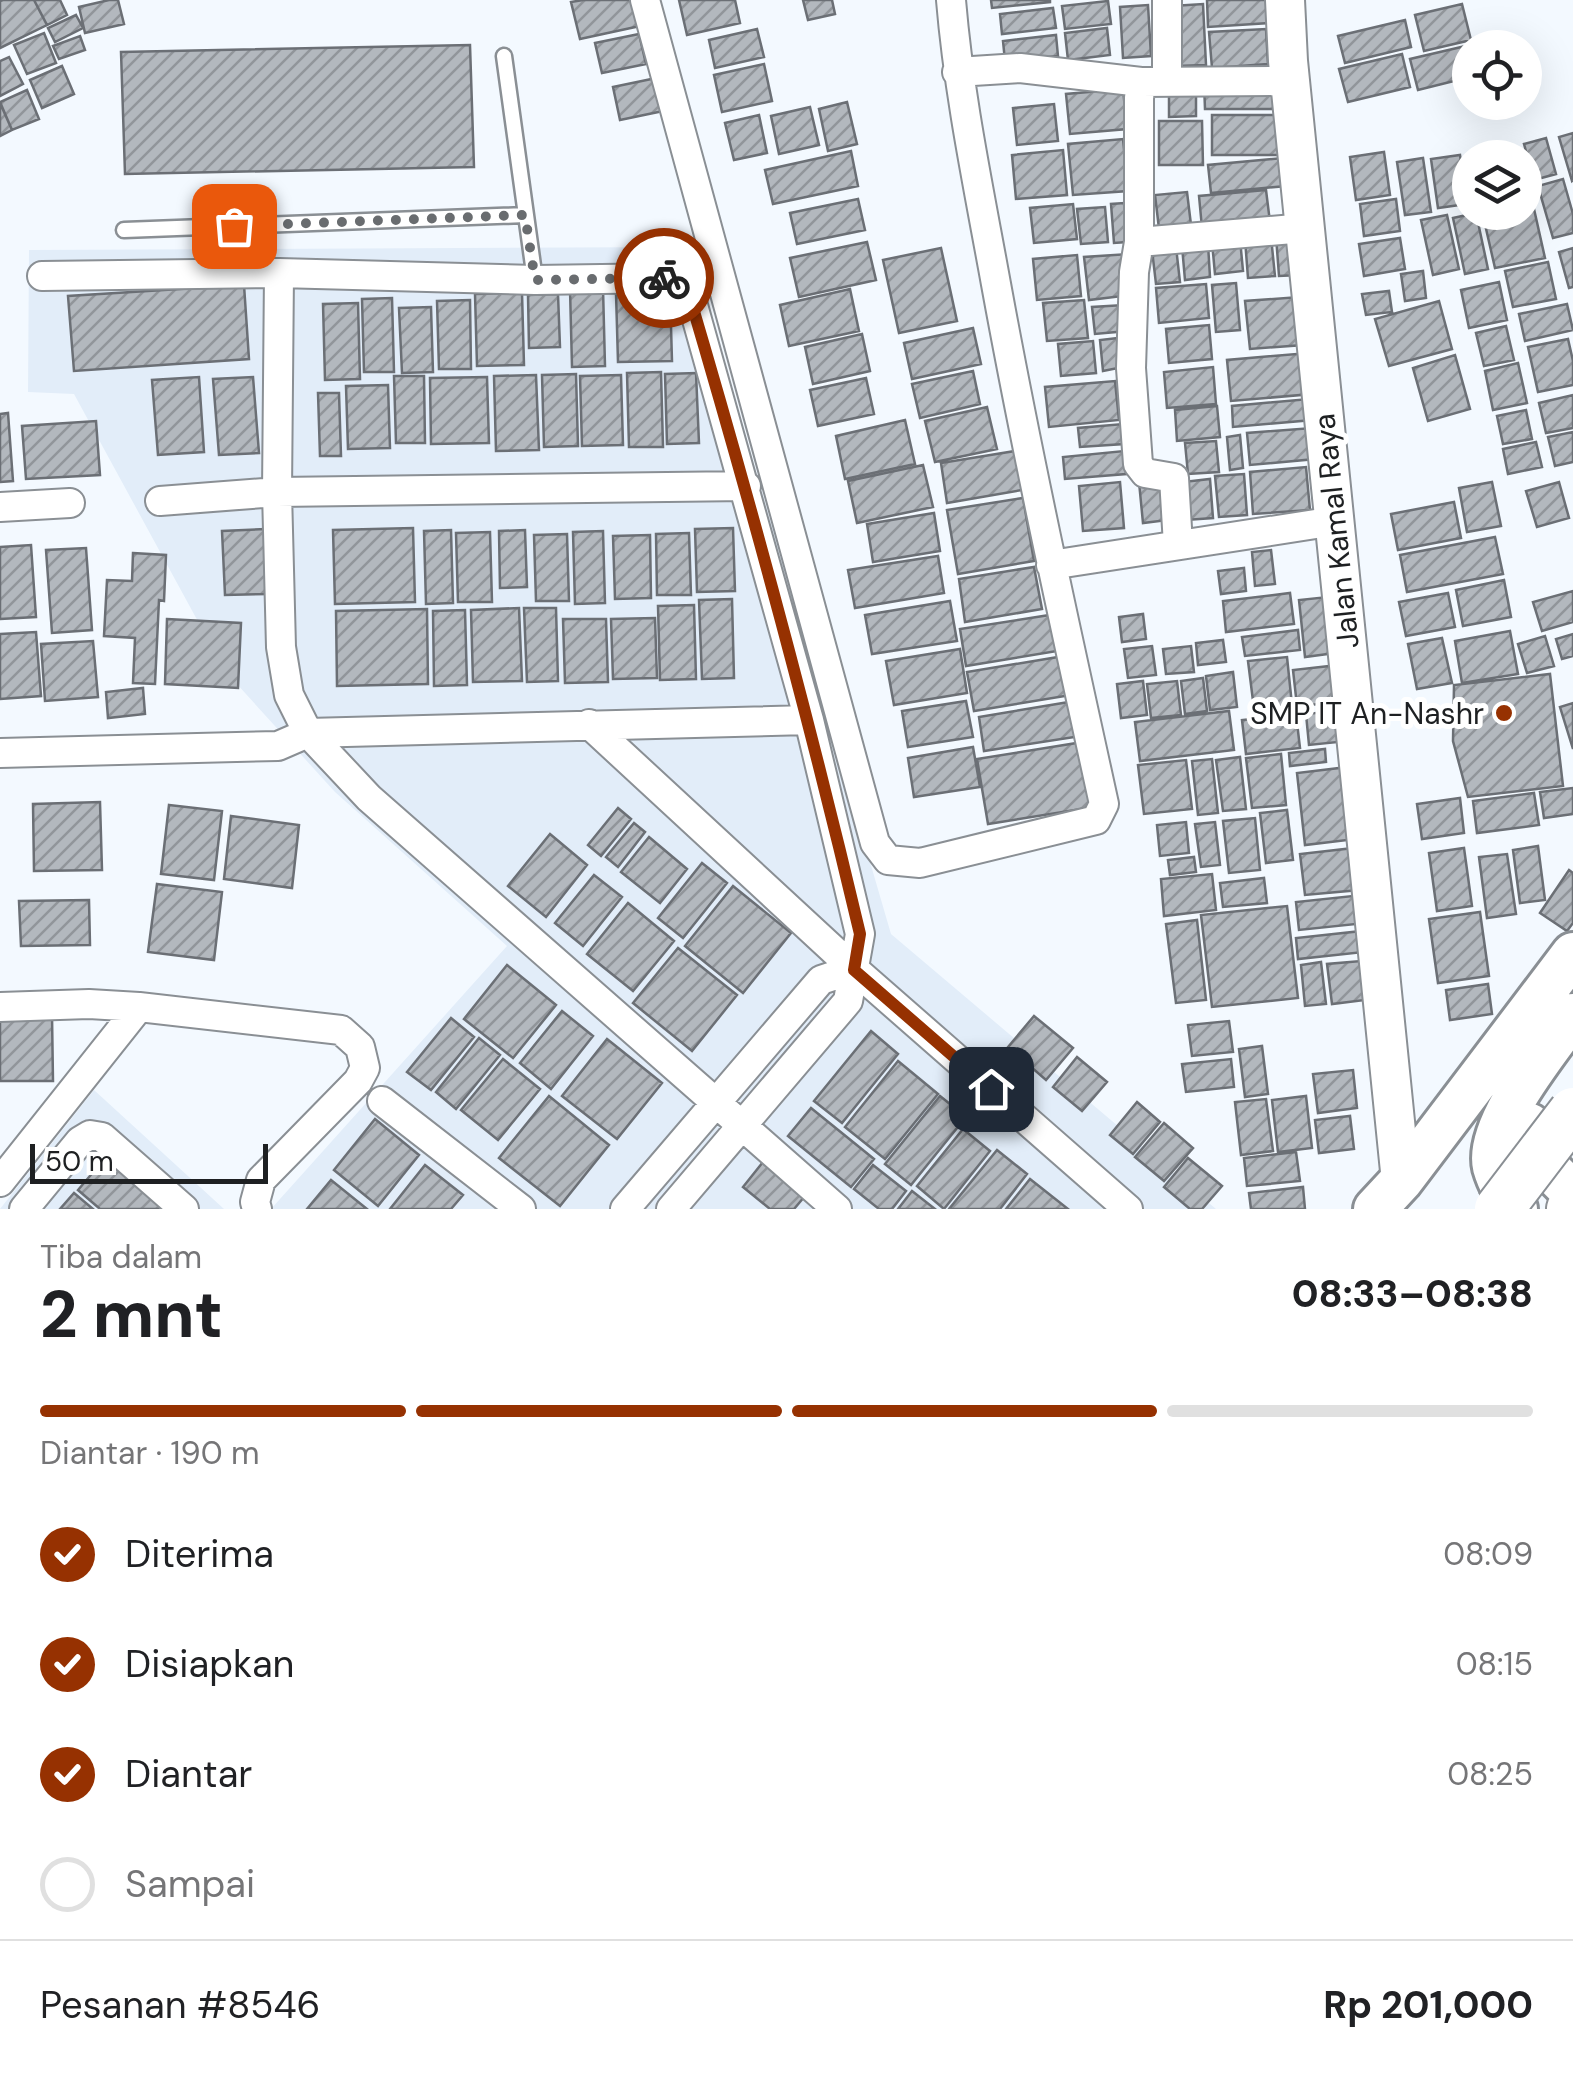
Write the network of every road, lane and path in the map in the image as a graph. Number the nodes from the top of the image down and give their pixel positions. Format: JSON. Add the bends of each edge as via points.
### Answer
{"nodes":[{"id":1,"x":645,"y":0,"type":"edge"},
{"id":2,"x":952,"y":0,"type":"edge"},
{"id":3,"x":1167,"y":0,"type":"edge"},
{"id":4,"x":1286,"y":0,"type":"edge"},
{"id":5,"x":504,"y":56,"type":"dead end"},
{"id":6,"x":957,"y":72,"type":"junction"},
{"id":7,"x":1154,"y":81,"type":"junction"},
{"id":8,"x":1290,"y":81,"type":"junction"},
{"id":9,"x":525,"y":215,"type":"junction"},
{"id":10,"x":1305,"y":228,"type":"junction"},
{"id":11,"x":124,"y":230,"type":"dead end"},
{"id":12,"x":1138,"y":242,"type":"junction"},
{"id":13,"x":279,"y":273,"type":"junction"},
{"id":14,"x":42,"y":276,"type":"dead end"},
{"id":15,"x":535,"y":280,"type":"junction"},
{"id":16,"x":746,"y":486,"type":"junction"},
{"id":17,"x":277,"y":492,"type":"junction"},
{"id":18,"x":160,"y":500,"type":"dead end"},
{"id":19,"x":70,"y":503,"type":"dead end"},
{"id":20,"x":0,"y":507,"type":"edge"},
{"id":21,"x":1335,"y":521,"type":"junction"},
{"id":22,"x":1178,"y":545,"type":"junction"},
{"id":23,"x":1051,"y":565,"type":"junction"},
{"id":24,"x":809,"y":720,"type":"junction"},
{"id":25,"x":589,"y":724,"type":"junction"},
{"id":26,"x":308,"y":732,"type":"junction"},
{"id":27,"x":0,"y":753,"type":"edge"},
{"id":28,"x":1573,"y":954,"type":"edge"},
{"id":29,"x":854,"y":970,"type":"junction"},
{"id":30,"x":139,"y":1006,"type":"junction"},
{"id":31,"x":0,"y":1007,"type":"edge"},
{"id":32,"x":1573,"y":1015,"type":"edge"},
{"id":33,"x":1540,"y":1061,"type":"junction"},
{"id":34,"x":382,"y":1102,"type":"dead end"},
{"id":35,"x":715,"y":1103,"type":"junction"},
{"id":36,"x":1573,"y":1112,"type":"edge"},
{"id":37,"x":741,"y":1126,"type":"junction"},
{"id":38,"x":0,"y":1182,"type":"edge"},
{"id":39,"x":1573,"y":1192,"type":"edge"},
{"id":40,"x":1388,"y":1195,"type":"edge"},
{"id":41,"x":24,"y":1209,"type":"edge"},
{"id":42,"x":184,"y":1209,"type":"edge"},
{"id":43,"x":257,"y":1209,"type":"edge"},
{"id":44,"x":520,"y":1209,"type":"edge"},
{"id":45,"x":624,"y":1209,"type":"edge"},
{"id":46,"x":670,"y":1209,"type":"edge"},
{"id":47,"x":836,"y":1209,"type":"edge"},
{"id":48,"x":1128,"y":1209,"type":"edge"},
{"id":49,"x":1498,"y":1209,"type":"edge"},
{"id":50,"x":1516,"y":1209,"type":"edge"}],
"edges":[{"from":1,"to":23,"type":"street","via":[[875,843],[888,860],[920,863],[1101,814]]},
{"from":2,"to":6,"type":"street"},
{"from":3,"to":7,"type":"street"},
{"from":4,"to":8,"type":"main road","name":"Jalan Kamal Raya"},
{"from":5,"to":9,"type":"lane"},
{"from":6,"to":7,"type":"street","via":[[1020,68]]},
{"from":6,"to":23,"type":"street"},
{"from":7,"to":8,"type":"street"},
{"from":7,"to":12,"type":"street"},
{"from":8,"to":10,"type":"main road","name":"Jalan Kamal Raya"},
{"from":9,"to":11,"type":"lane"},
{"from":9,"to":15,"type":"lane"},
{"from":10,"to":12,"type":"street"},
{"from":10,"to":21,"type":"main road","name":"Jalan Kamal Raya"},
{"from":12,"to":22,"type":"street","via":[[1130,368],[1138,464],[1145,473],[1174,478]]},
{"from":13,"to":14,"type":"street"},
{"from":13,"to":15,"type":"street"},
{"from":13,"to":17,"type":"street"},
{"from":15,"to":16,"type":"street","via":[[678,281],[688,291]]},
{"from":16,"to":17,"type":"street"},
{"from":16,"to":24,"type":"street"},
{"from":17,"to":18,"type":"street"},
{"from":17,"to":26,"type":"street","via":[[281,647],[289,695]]},
{"from":19,"to":20,"type":"street"},
{"from":21,"to":22,"type":"street"},
{"from":21,"to":40,"type":"main road","name":"Jalan Kamal Raya"},
{"from":22,"to":23,"type":"street"},
{"from":24,"to":25,"type":"street"},
{"from":24,"to":29,"type":"street","via":[[860,934]]},
{"from":25,"to":26,"type":"street"},
{"from":25,"to":29,"type":"street"},
{"from":26,"to":27,"type":"street","via":[[278,746]]},
{"from":26,"to":35,"type":"street","via":[[369,798]]},
{"from":28,"to":40,"type":"main road"},
{"from":29,"to":35,"type":"street","via":[[821,980]]},
{"from":29,"to":37,"type":"street","via":[[848,1002]]},
{"from":29,"to":48,"type":"street"},
{"from":30,"to":31,"type":"street"},
{"from":30,"to":38,"type":"street"},
{"from":30,"to":43,"type":"street","via":[[341,1030],[360,1046],[366,1068],[358,1081],[262,1180]]},
{"from":32,"to":33,"type":"main road"},
{"from":33,"to":39,"type":"main road","via":[[1528,1096],[1530,1134],[1546,1168]]},
{"from":33,"to":50,"type":"main road","via":[[1496,1138],[1493,1164]]},
{"from":34,"to":44,"type":"street"},
{"from":35,"to":37,"type":"street"},
{"from":35,"to":45,"type":"street"},
{"from":36,"to":49,"type":"highway","bridge":true},
{"from":37,"to":46,"type":"street"},
{"from":37,"to":47,"type":"street"},
{"from":41,"to":42,"type":"street","via":[[90,1135],[102,1137]]}]}
